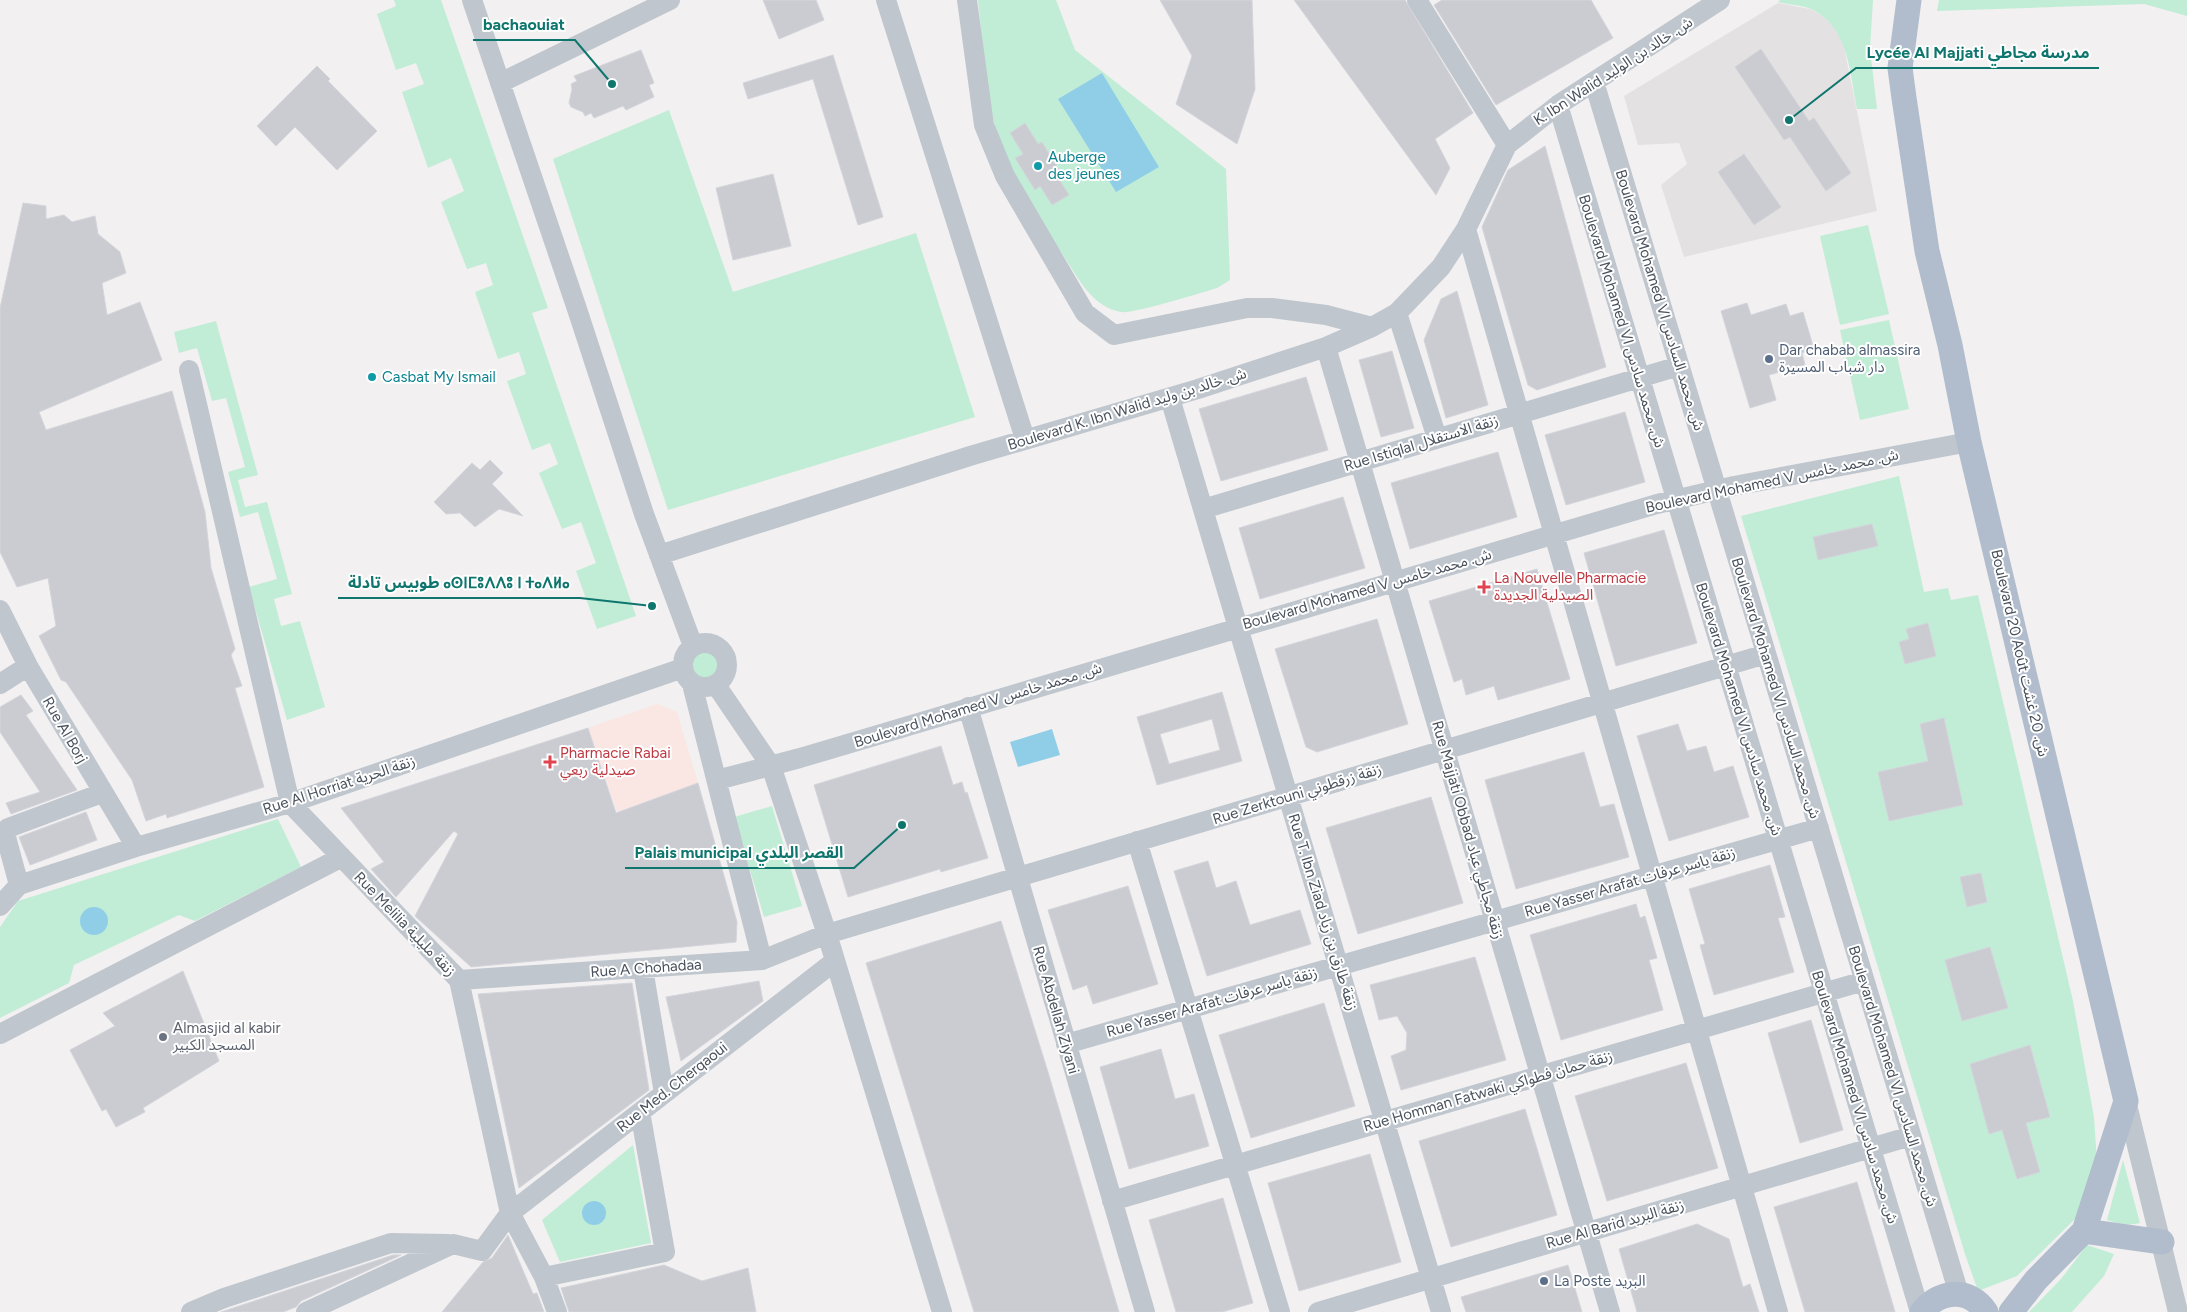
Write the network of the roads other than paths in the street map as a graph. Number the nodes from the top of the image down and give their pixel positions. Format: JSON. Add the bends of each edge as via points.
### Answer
{"nodes":[{"id":1,"x":472,"y":0,"type":"edge"},
{"id":2,"x":670,"y":0,"type":"edge"},
{"id":3,"x":886,"y":0,"type":"edge"},
{"id":4,"x":967,"y":0,"type":"edge"},
{"id":5,"x":1416,"y":0,"type":"edge"},
{"id":6,"x":1720,"y":0,"type":"edge"},
{"id":7,"x":1909,"y":0,"type":"edge"},
{"id":8,"x":1594,"y":82,"type":"junction"},
{"id":9,"x":500,"y":83,"type":"junction"},
{"id":10,"x":1558,"y":105,"type":"junction"},
{"id":11,"x":1507,"y":144,"type":"junction"},
{"id":12,"x":1466,"y":229,"type":"junction"},
{"id":13,"x":1397,"y":313,"type":"junction"},
{"id":14,"x":1372,"y":327,"type":"junction"},
{"id":15,"x":1326,"y":347,"type":"junction"},
{"id":16,"x":1680,"y":366,"type":"junction"},
{"id":17,"x":189,"y":370,"type":"dead end"},
{"id":18,"x":1639,"y":377,"type":"junction"},
{"id":19,"x":1170,"y":398,"type":"junction"},
{"id":20,"x":1518,"y":414,"type":"junction"},
{"id":21,"x":1437,"y":438,"type":"junction"},
{"id":22,"x":1025,"y":439,"type":"junction"},
{"id":23,"x":1969,"y":442,"type":"junction"},
{"id":24,"x":1359,"y":462,"type":"junction"},
{"id":25,"x":1717,"y":490,"type":"junction"},
{"id":26,"x":1676,"y":500,"type":"junction"},
{"id":27,"x":1203,"y":509,"type":"junction"},
{"id":28,"x":1553,"y":534,"type":"junction"},
{"id":29,"x":659,"y":555,"type":"junction"},
{"id":30,"x":1395,"y":581,"type":"junction"},
{"id":31,"x":0,"y":610,"type":"edge"},
{"id":32,"x":1238,"y":627,"type":"junction"},
{"id":33,"x":693,"y":646,"type":"junction"},
{"id":34,"x":1766,"y":654,"type":"junction"},
{"id":35,"x":28,"y":666,"type":"junction"},
{"id":36,"x":1726,"y":666,"type":"junction"},
{"id":37,"x":687,"y":676,"type":"junction"},
{"id":38,"x":0,"y":684,"type":"edge"},
{"id":39,"x":716,"y":685,"type":"junction"},
{"id":40,"x":1602,"y":703,"type":"junction"},
{"id":41,"x":968,"y":707,"type":"junction"},
{"id":42,"x":1445,"y":750,"type":"junction"},
{"id":43,"x":771,"y":766,"type":"junction"},
{"id":44,"x":716,"y":780,"type":"junction"},
{"id":45,"x":102,"y":793,"type":"junction"},
{"id":46,"x":1288,"y":796,"type":"junction"},
{"id":47,"x":290,"y":803,"type":"junction"},
{"id":48,"x":1819,"y":828,"type":"junction"},
{"id":49,"x":1778,"y":840,"type":"junction"},
{"id":50,"x":1137,"y":841,"type":"junction"},
{"id":51,"x":136,"y":848,"type":"junction"},
{"id":52,"x":342,"y":857,"type":"junction"},
{"id":53,"x":1652,"y":876,"type":"junction"},
{"id":54,"x":1018,"y":877,"type":"junction"},
{"id":55,"x":18,"y":885,"type":"junction"},
{"id":56,"x":0,"y":906,"type":"edge"},
{"id":57,"x":1495,"y":921,"type":"junction"},
{"id":58,"x":827,"y":934,"type":"junction"},
{"id":59,"x":762,"y":960,"type":"junction"},
{"id":60,"x":835,"y":961,"type":"junction"},
{"id":61,"x":1339,"y":966,"type":"junction"},
{"id":62,"x":643,"y":969,"type":"junction"},
{"id":63,"x":459,"y":980,"type":"junction"},
{"id":64,"x":1864,"y":981,"type":"junction"},
{"id":65,"x":1824,"y":992,"type":"junction"},
{"id":66,"x":1188,"y":1009,"type":"junction"},
{"id":67,"x":1696,"y":1030,"type":"junction"},
{"id":68,"x":0,"y":1034,"type":"edge"},
{"id":69,"x":1066,"y":1044,"type":"junction"},
{"id":70,"x":1541,"y":1075,"type":"junction"},
{"id":71,"x":664,"y":1093,"type":"junction"},
{"id":72,"x":2126,"y":1102,"type":"junction"},
{"id":73,"x":640,"y":1112,"type":"junction"},
{"id":74,"x":1385,"y":1121,"type":"junction"},
{"id":75,"x":1911,"y":1136,"type":"junction"},
{"id":76,"x":1871,"y":1148,"type":"junction"},
{"id":77,"x":1235,"y":1165,"type":"junction"},
{"id":78,"x":1741,"y":1187,"type":"junction"},
{"id":79,"x":1112,"y":1201,"type":"junction"},
{"id":80,"x":510,"y":1213,"type":"junction"},
{"id":81,"x":2084,"y":1231,"type":"junction"},
{"id":82,"x":1587,"y":1232,"type":"junction"},
{"id":83,"x":2162,"y":1242,"type":"junction"},
{"id":84,"x":453,"y":1244,"type":"junction"},
{"id":85,"x":544,"y":1277,"type":"junction"},
{"id":86,"x":1431,"y":1278,"type":"junction"},
{"id":87,"x":2036,"y":1280,"type":"junction"},
{"id":88,"x":1959,"y":1294,"type":"junction"},
{"id":89,"x":1984,"y":1309,"type":"edge"},
{"id":90,"x":190,"y":1312,"type":"edge"},
{"id":91,"x":306,"y":1312,"type":"edge"},
{"id":92,"x":557,"y":1312,"type":"edge"},
{"id":93,"x":942,"y":1312,"type":"edge"},
{"id":94,"x":1145,"y":1312,"type":"edge"},
{"id":95,"x":1280,"y":1312,"type":"edge"},
{"id":96,"x":1318,"y":1312,"type":"edge"},
{"id":97,"x":1441,"y":1312,"type":"edge"},
{"id":98,"x":1610,"y":1312,"type":"edge"},
{"id":99,"x":1778,"y":1312,"type":"edge"},
{"id":100,"x":1921,"y":1312,"type":"edge"},
{"id":101,"x":2011,"y":1312,"type":"edge"},
{"id":102,"x":2178,"y":1312,"type":"edge"}],
"edges":[{"from":1,"to":9,"type":"street"},
{"from":2,"to":9,"type":"street"},
{"from":3,"to":22,"type":"street"},
{"from":4,"to":14,"type":"street","via":[[984,125],[1005,176],[1086,313],[1114,335],[1248,308],[1326,315]]},
{"from":5,"to":11,"type":"street"},
{"from":6,"to":8,"type":"street","name":"K. Ibn Walid ش. خالد بن الوليد"},
{"from":7,"to":23,"type":"main road","name":"Boulevard 20 Août ش. 20 غشت","via":[[1900,68],[1904,98],[1927,251]]},
{"from":8,"to":10,"type":"street","name":"K. Ibn Walid ش. خالد بن الوليد"},
{"from":8,"to":16,"type":"street","name":"Boulevard Mohamed VI ش. محمد السادس"},
{"from":9,"to":29,"type":"street"},
{"from":10,"to":11,"type":"street","name":"K. Ibn Walid ش. خالد بن الوليد"},
{"from":10,"to":18,"type":"street","name":"Boulevard Mohamed VI ش. محمد سادس"},
{"from":11,"to":12,"type":"street","name":"Boulevard K. Ibn Walid ش. خالد بن وليد"},
{"from":12,"to":13,"type":"street","name":"Boulevard K. Ibn Walid ش. خالد بن وليد","via":[[1441,267]]},
{"from":12,"to":20,"type":"street"},
{"from":13,"to":14,"type":"street","name":"Boulevard K. Ibn Walid ش. خالد بن وليد"},
{"from":13,"to":21,"type":"street"},
{"from":14,"to":15,"type":"street","name":"Boulevard K. Ibn Walid ش. خالد بن وليد"},
{"from":15,"to":19,"type":"street","name":"Boulevard K. Ibn Walid ش. خالد بن وليد"},
{"from":15,"to":24,"type":"street","name":"Rue Majjati Obbad زنقة مجاطي عباد"},
{"from":16,"to":18,"type":"street","name":"Rue Istiqlal زنقة الاستقلال"},
{"from":16,"to":25,"type":"street","name":"Boulevard Mohamed VI ش. محمد السادس"},
{"from":17,"to":47,"type":"street"},
{"from":18,"to":20,"type":"street","name":"Rue Istiqlal زنقة الاستقلال"},
{"from":18,"to":26,"type":"street","name":"Boulevard Mohamed VI ش. محمد سادس"},
{"from":19,"to":22,"type":"street","name":"Boulevard K. Ibn Walid ش. خالد بن وليد"},
{"from":19,"to":27,"type":"street","name":"Rue T. Ibn Ziad زنقة طارق بن زياد"},
{"from":20,"to":21,"type":"street","name":"Rue Istiqlal زنقة الاستقلال"},
{"from":20,"to":28,"type":"street"},
{"from":21,"to":24,"type":"street","name":"Rue Istiqlal زنقة الاستقلال"},
{"from":22,"to":29,"type":"street","name":"Boulevard K. Ibn Walid ش. خالد بن وليد"},
{"from":23,"to":25,"type":"street","name":"Boulevard Mohamed V ش. محمد خامس"},
{"from":23,"to":72,"type":"main road","name":"Boulevard 20 Août ش. 20 غشت"},
{"from":24,"to":27,"type":"street","name":"Rue Istiqlal زنقة الاستقلال"},
{"from":24,"to":30,"type":"street","name":"Rue Majjati Obbad زنقة مجاطي عباد"},
{"from":25,"to":26,"type":"street","name":"Boulevard Mohamed V ش. محمد خامس"},
{"from":25,"to":34,"type":"street","name":"Boulevard Mohamed VI ش. محمد السادس"},
{"from":26,"to":28,"type":"street","name":"Boulevard Mohamed V ش. محمد خامس"},
{"from":26,"to":36,"type":"street","name":"Boulevard Mohamed VI ش. محمد سادس"},
{"from":27,"to":32,"type":"street","name":"Rue T. Ibn Ziad زنقة طارق بن زياد"},
{"from":28,"to":30,"type":"street","name":"Boulevard Mohamed V ش. محمد خامس"},
{"from":28,"to":40,"type":"street"},
{"from":29,"to":33,"type":"street"},
{"from":30,"to":32,"type":"street","name":"Boulevard Mohamed V ش. محمد خامس"},
{"from":30,"to":42,"type":"street","name":"Rue Majjati Obbad زنقة مجاطي عباد"},
{"from":31,"to":35,"type":"street","name":"Rue Al Borj"},
{"from":32,"to":41,"type":"street","name":"Boulevard Mohamed V ش. محمد خامس"},
{"from":32,"to":46,"type":"street","name":"Rue T. Ibn Ziad زنقة طارق بن زياد"},
{"from":33,"to":37,"type":"street","via":[[685,655]]},
{"from":33,"to":39,"type":"street","via":[[708,643],[724,655],[727,661],[725,675]]},
{"from":34,"to":36,"type":"street","name":"Rue Zerktouni زنقة زرقطوني"},
{"from":34,"to":48,"type":"street","name":"Boulevard Mohamed VI ش. محمد السادس"},
{"from":35,"to":38,"type":"street"},
{"from":35,"to":45,"type":"street","name":"Rue Al Borj"},
{"from":36,"to":40,"type":"street","name":"Rue Zerktouni زنقة زرقطوني"},
{"from":36,"to":49,"type":"street","name":"Boulevard Mohamed VI ش. محمد سادس"},
{"from":37,"to":39,"type":"street","via":[[708,688]]},
{"from":37,"to":44,"type":"street"},
{"from":37,"to":47,"type":"street","name":"Rue Al Horriat زنقة الحرية"},
{"from":39,"to":43,"type":"street"},
{"from":40,"to":42,"type":"street","name":"Rue Zerktouni زنقة زرقطوني"},
{"from":40,"to":53,"type":"street"},
{"from":41,"to":43,"type":"street","name":"Boulevard Mohamed V ش. محمد خامس"},
{"from":41,"to":54,"type":"street","name":"Rue Abdellah Ziyani"},
{"from":42,"to":46,"type":"street","name":"Rue Zerktouni زنقة زرقطوني"},
{"from":42,"to":57,"type":"street","name":"Rue Majjati Obbad زنقة مجاطي عباد"},
{"from":43,"to":44,"type":"street","name":"Boulevard Mohamed V ش. محمد خامس"},
{"from":43,"to":58,"type":"street"},
{"from":44,"to":59,"type":"street"},
{"from":45,"to":51,"type":"street","name":"Rue Al Borj"},
{"from":45,"to":55,"type":"street","via":[[8,828],[6,837]]},
{"from":46,"to":50,"type":"street","name":"Rue Zerktouni زنقة زرقطوني"},
{"from":46,"to":61,"type":"street","name":"Rue T. Ibn Ziad زنقة طارق بن زياد"},
{"from":47,"to":51,"type":"street","name":"Rue Al Horriat زنقة الحرية"},
{"from":47,"to":52,"type":"street","name":"Rue Melilia زنقة مليلية"},
{"from":48,"to":49,"type":"street","name":"Rue Yasser Arafat زنقة ياسر عرفات"},
{"from":48,"to":64,"type":"street","name":"Boulevard Mohamed VI ش. محمد السادس"},
{"from":49,"to":53,"type":"street","name":"Rue Yasser Arafat زنقة ياسر عرفات"},
{"from":49,"to":65,"type":"street","name":"Boulevard Mohamed VI ش. محمد سادس"},
{"from":50,"to":54,"type":"street","name":"Rue Zerktouni زنقة زرقطوني"},
{"from":50,"to":66,"type":"street"},
{"from":51,"to":55,"type":"street","name":"Rue Al Horriat زنقة الحرية"},
{"from":52,"to":63,"type":"street","name":"Rue Melilia زنقة مليلية"},
{"from":52,"to":68,"type":"street"},
{"from":53,"to":57,"type":"street","name":"Rue Yasser Arafat زنقة ياسر عرفات"},
{"from":53,"to":67,"type":"street"},
{"from":54,"to":58,"type":"street","name":"Rue Zerktouni زنقة زرقطوني"},
{"from":54,"to":69,"type":"street","name":"Rue Abdellah Ziyani"},
{"from":55,"to":56,"type":"street"},
{"from":57,"to":61,"type":"street","name":"Rue Yasser Arafat زنقة ياسر عرفات"},
{"from":57,"to":70,"type":"street","name":"Rue Majjati Obbad زنقة مجاطي عباد"},
{"from":58,"to":59,"type":"street","name":"Rue A Chohadaa"},
{"from":58,"to":60,"type":"street"},
{"from":59,"to":62,"type":"street","name":"Rue A Chohadaa"},
{"from":60,"to":71,"type":"street","name":"Rue Med. Cherqaoui"},
{"from":60,"to":93,"type":"street"},
{"from":61,"to":66,"type":"street","name":"Rue Yasser Arafat زنقة ياسر عرفات"},
{"from":61,"to":74,"type":"street","name":"Rue T. Ibn Ziad زنقة طارق بن زياد"},
{"from":62,"to":63,"type":"street","name":"Rue A Chohadaa"},
{"from":62,"to":71,"type":"street"},
{"from":63,"to":80,"type":"street","name":"Rue Melilia زنقة مليلية"},
{"from":64,"to":65,"type":"street","name":"Rue Homman Fatwaki زنقة حمان فطواكي"},
{"from":64,"to":75,"type":"street","name":"Boulevard Mohamed VI ش. محمد السادس"},
{"from":65,"to":67,"type":"street","name":"Rue Homman Fatwaki زنقة حمان فطواكي"},
{"from":65,"to":76,"type":"street","name":"Boulevard Mohamed VI ش. محمد سادس"},
{"from":66,"to":69,"type":"street","name":"Rue Yasser Arafat زنقة ياسر عرفات"},
{"from":66,"to":77,"type":"street"},
{"from":67,"to":70,"type":"street","name":"Rue Homman Fatwaki زنقة حمان فطواكي"},
{"from":67,"to":78,"type":"street"},
{"from":69,"to":79,"type":"street","name":"Rue Abdellah Ziyani"},
{"from":70,"to":74,"type":"street","name":"Rue Homman Fatwaki زنقة حمان فطواكي"},
{"from":70,"to":82,"type":"street","name":"Rue Majjati Obbad زنقة مجاطي عباد"},
{"from":71,"to":73,"type":"street","name":"Rue Med. Cherqaoui"},
{"from":72,"to":81,"type":"main road"},
{"from":72,"to":83,"type":"street"},
{"from":73,"to":80,"type":"street","name":"Rue Med. Cherqaoui"},
{"from":73,"to":85,"type":"street","via":[[665,1252]]},
{"from":74,"to":77,"type":"street","name":"Rue Homman Fatwaki زنقة حمان فطواكي"},
{"from":74,"to":86,"type":"street","name":"Rue T. Ibn Ziad زنقة طارق بن زياد"},
{"from":75,"to":76,"type":"street","name":"Rue Al Barid زنقة البريد"},
{"from":75,"to":88,"type":"street","name":"Boulevard Mohamed VI ش. محمد السادس"},
{"from":76,"to":78,"type":"street","name":"Rue Al Barid زنقة البريد"},
{"from":76,"to":100,"type":"street","name":"Boulevard Mohamed VI ش. محمد سادس"},
{"from":77,"to":79,"type":"street","name":"Rue Homman Fatwaki زنقة حمان فطواكي"},
{"from":77,"to":95,"type":"street"},
{"from":78,"to":82,"type":"street","name":"Rue Al Barid زنقة البريد"},
{"from":78,"to":99,"type":"street"},
{"from":79,"to":94,"type":"street","name":"Rue Abdellah Ziyani"},
{"from":80,"to":84,"type":"street","name":"Rue Med. Cherqaoui","via":[[482,1251]]},
{"from":80,"to":85,"type":"street","name":"Rue Melilia زنقة مليلية"},
{"from":81,"to":83,"type":"main road"},
{"from":81,"to":87,"type":"main road"},
{"from":82,"to":86,"type":"street","name":"Rue Al Barid زنقة البريد"},
{"from":82,"to":98,"type":"street","name":"Rue Majjati Obbad زنقة مجاطي عباد"},
{"from":83,"to":102,"type":"street"},
{"from":84,"to":90,"type":"street","via":[[391,1243]]},
{"from":84,"to":91,"type":"street"},
{"from":85,"to":92,"type":"street","name":"Rue Melilia زنقة مليلية"},
{"from":86,"to":96,"type":"street","name":"Rue Al Barid زنقة البريد"},
{"from":86,"to":97,"type":"street","name":"Rue T. Ibn Ziad زنقة طارق بن زياد"},
{"from":87,"to":89,"type":"main road"},
{"from":87,"to":101,"type":"main road"},
{"from":88,"to":89,"type":"main road","via":[[1973,1299]]},
{"from":88,"to":100,"type":"main road","via":[[1936,1298]]}]}
